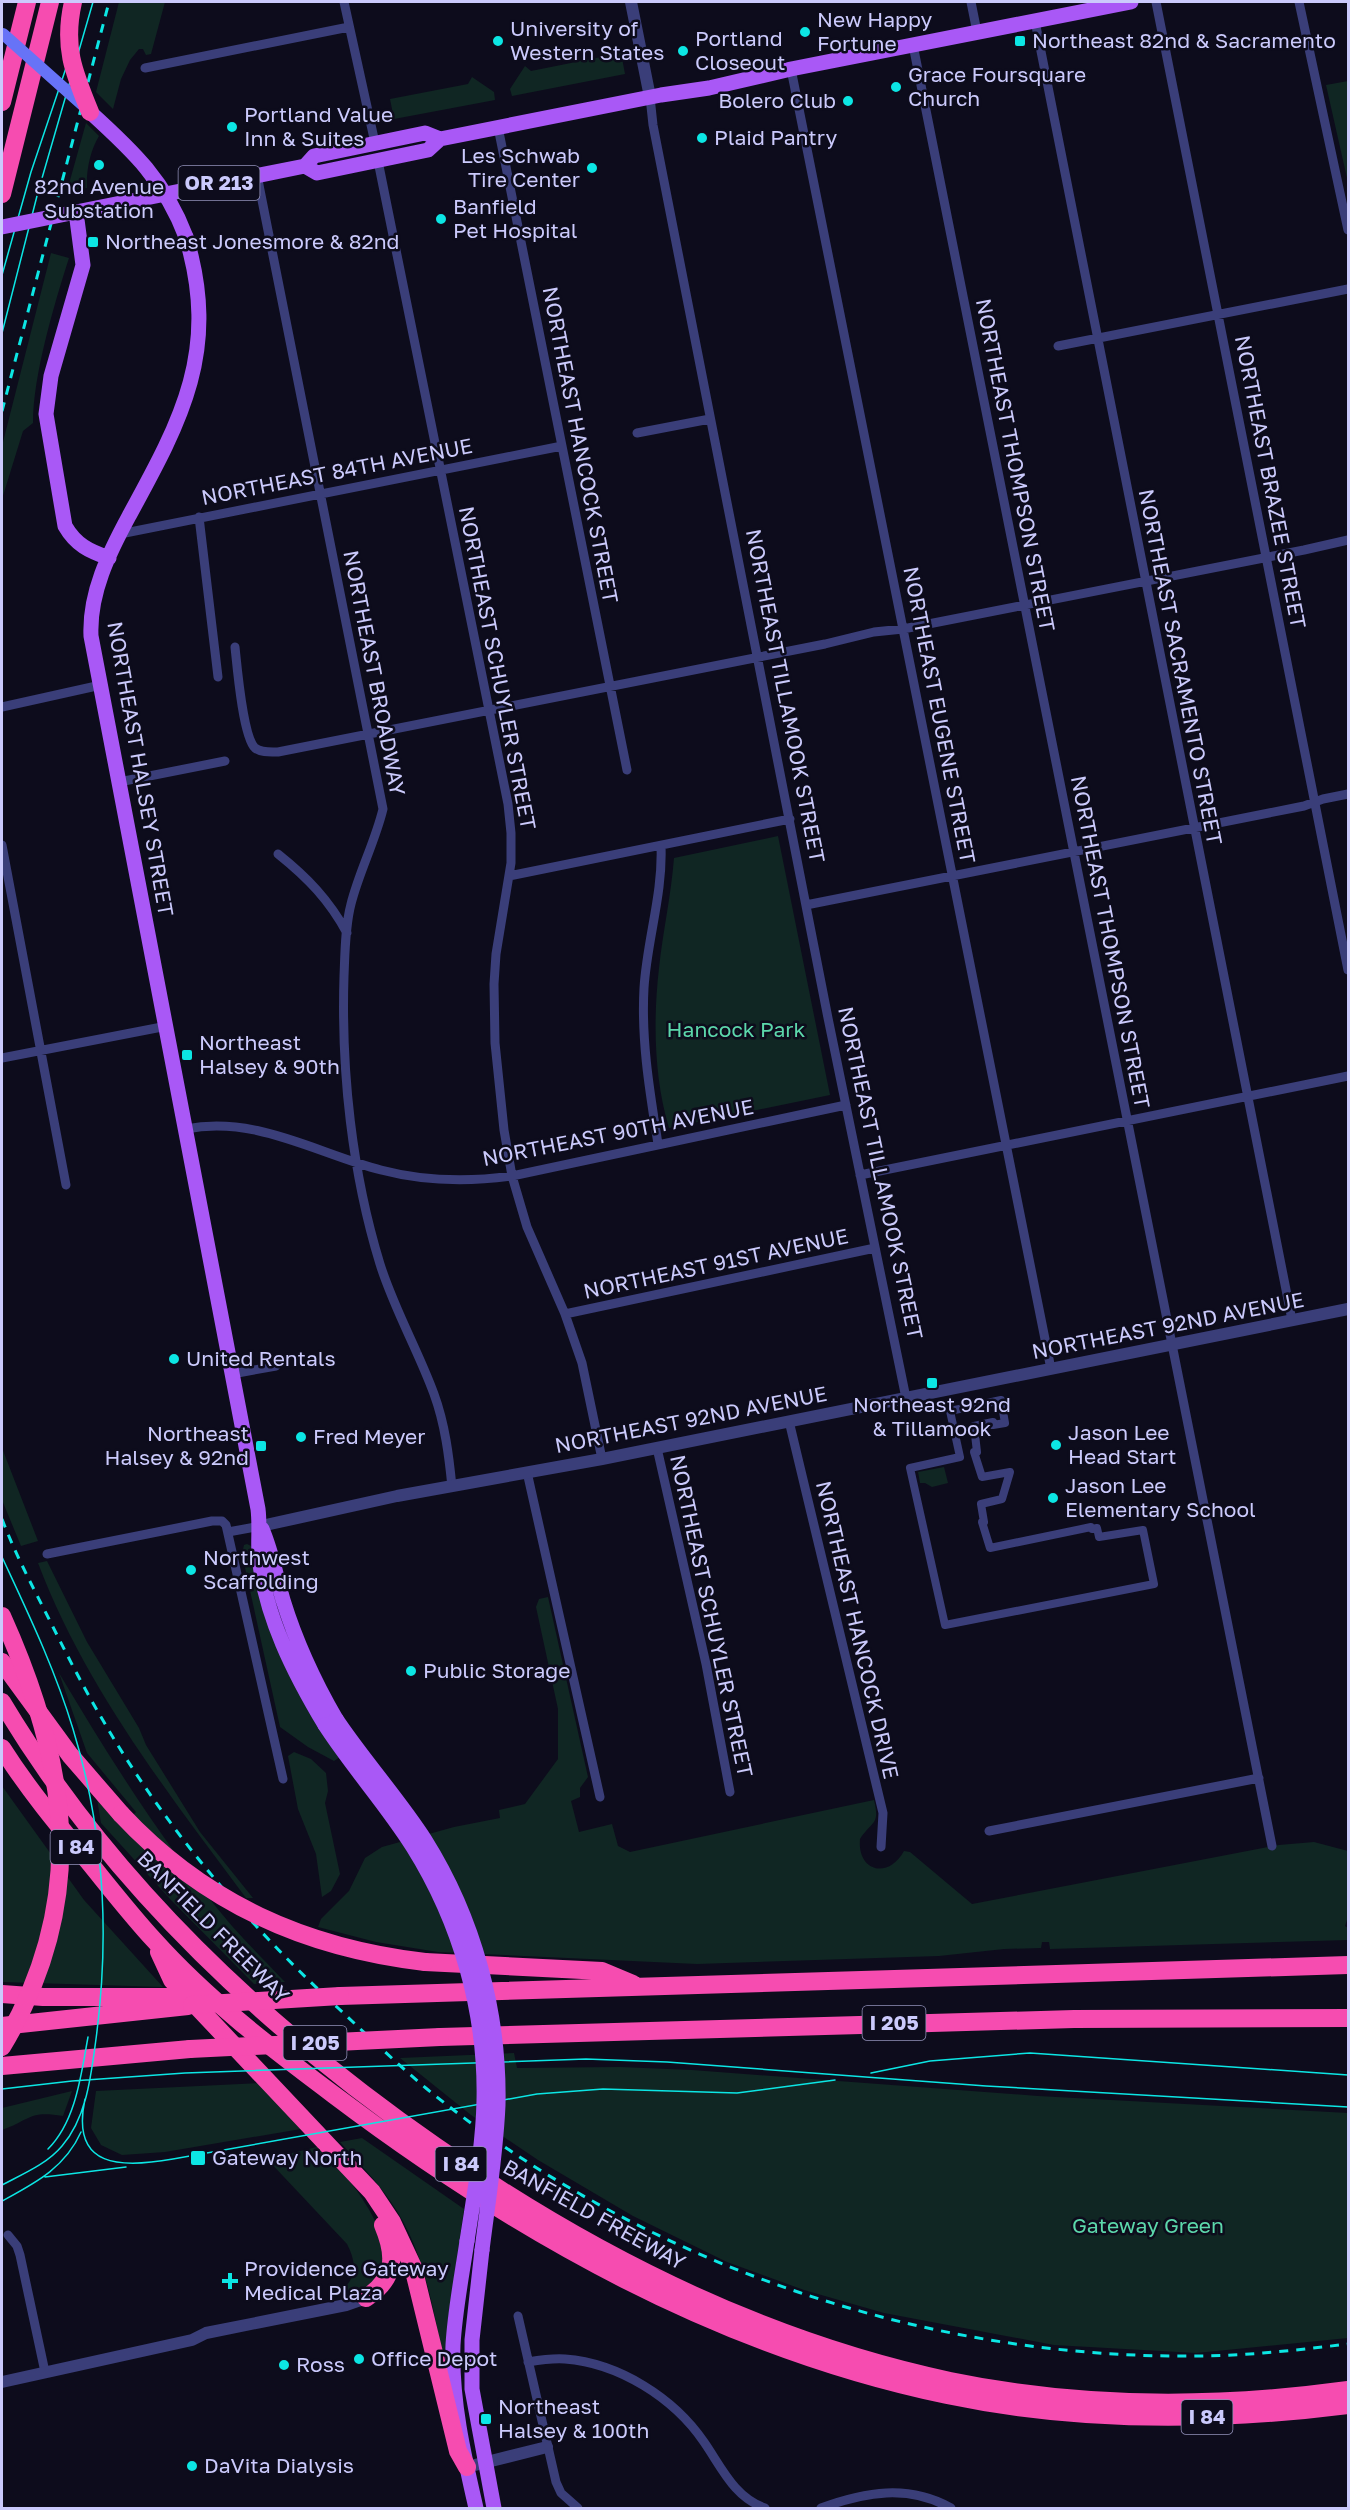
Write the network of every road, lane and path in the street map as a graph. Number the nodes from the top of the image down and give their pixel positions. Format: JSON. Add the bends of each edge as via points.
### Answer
{"nodes":[{"id":1,"x":27,"y":2,"type":"edge"},
{"id":2,"x":50,"y":2,"type":"edge"},
{"id":3,"x":74,"y":2,"type":"edge"},
{"id":4,"x":344,"y":2,"type":"edge"},
{"id":5,"x":631,"y":2,"type":"edge"},
{"id":6,"x":971,"y":2,"type":"edge"},
{"id":7,"x":1131,"y":2,"type":"edge"},
{"id":8,"x":1156,"y":2,"type":"edge"},
{"id":9,"x":1299,"y":2,"type":"edge"},
{"id":10,"x":1035,"y":21,"type":"junction"},
{"id":11,"x":349,"y":27,"type":"junction"},
{"id":12,"x":977,"y":32,"type":"junction"},
{"id":13,"x":3,"y":34,"type":"dead end"},
{"id":14,"x":913,"y":45,"type":"junction"},
{"id":15,"x":145,"y":68,"type":"dead end"},
{"id":16,"x":791,"y":69,"type":"junction"},
{"id":17,"x":650,"y":97,"type":"junction"},
{"id":18,"x":2,"y":102,"type":"edge"},
{"id":19,"x":90,"y":112,"type":"junction"},
{"id":20,"x":498,"y":127,"type":"junction"},
{"id":21,"x":440,"y":139,"type":"junction"},
{"id":22,"x":375,"y":144,"type":"junction"},
{"id":23,"x":378,"y":160,"type":"junction"},
{"id":24,"x":305,"y":166,"type":"junction"},
{"id":25,"x":257,"y":175,"type":"junction"},
{"id":26,"x":2,"y":194,"type":"edge"},
{"id":27,"x":81,"y":211,"type":"junction"},
{"id":28,"x":2,"y":227,"type":"edge"},
{"id":29,"x":1348,"y":230,"type":"edge"},
{"id":30,"x":1348,"y":289,"type":"edge"},
{"id":31,"x":1218,"y":315,"type":"junction"},
{"id":32,"x":1097,"y":339,"type":"junction"},
{"id":33,"x":1058,"y":346,"type":"dead end"},
{"id":34,"x":710,"y":419,"type":"junction"},
{"id":35,"x":637,"y":433,"type":"dead end"},
{"id":36,"x":562,"y":446,"type":"junction"},
{"id":37,"x":441,"y":470,"type":"junction"},
{"id":38,"x":320,"y":495,"type":"junction"},
{"id":39,"x":199,"y":517,"type":"junction"},
{"id":40,"x":120,"y":534,"type":"junction"},
{"id":41,"x":1348,"y":540,"type":"edge"},
{"id":42,"x":1266,"y":557,"type":"junction"},
{"id":43,"x":109,"y":558,"type":"junction"},
{"id":44,"x":1145,"y":581,"type":"junction"},
{"id":45,"x":1025,"y":605,"type":"junction"},
{"id":46,"x":903,"y":629,"type":"junction"},
{"id":47,"x":235,"y":647,"type":"dead end"},
{"id":48,"x":758,"y":657,"type":"junction"},
{"id":49,"x":218,"y":677,"type":"dead end"},
{"id":50,"x":609,"y":685,"type":"junction"},
{"id":51,"x":101,"y":686,"type":"junction"},
{"id":52,"x":2,"y":706,"type":"edge"},
{"id":53,"x":490,"y":709,"type":"junction"},
{"id":54,"x":369,"y":733,"type":"junction"},
{"id":55,"x":225,"y":761,"type":"dead end"},
{"id":56,"x":627,"y":770,"type":"dead end"},
{"id":57,"x":119,"y":782,"type":"junction"},
{"id":58,"x":1348,"y":794,"type":"edge"},
{"id":59,"x":1315,"y":801,"type":"junction"},
{"id":60,"x":790,"y":819,"type":"junction"},
{"id":61,"x":1194,"y":826,"type":"junction"},
{"id":62,"x":2,"y":845,"type":"edge"},
{"id":63,"x":661,"y":846,"type":"junction"},
{"id":64,"x":1074,"y":850,"type":"junction"},
{"id":65,"x":278,"y":854,"type":"dead end"},
{"id":66,"x":952,"y":875,"type":"junction"},
{"id":67,"x":509,"y":876,"type":"junction"},
{"id":68,"x":806,"y":905,"type":"junction"},
{"id":69,"x":347,"y":933,"type":"junction"},
{"id":70,"x":1348,"y":970,"type":"edge"},
{"id":71,"x":166,"y":1026,"type":"junction"},
{"id":72,"x":41,"y":1051,"type":"junction"},
{"id":73,"x":2,"y":1058,"type":"edge"},
{"id":74,"x":1348,"y":1076,"type":"edge"},
{"id":75,"x":1248,"y":1097,"type":"junction"},
{"id":76,"x":846,"y":1105,"type":"junction"},
{"id":77,"x":1127,"y":1121,"type":"junction"},
{"id":78,"x":186,"y":1129,"type":"junction"},
{"id":79,"x":658,"y":1144,"type":"junction"},
{"id":80,"x":1006,"y":1146,"type":"junction"},
{"id":81,"x":358,"y":1162,"type":"junction"},
{"id":82,"x":860,"y":1175,"type":"junction"},
{"id":83,"x":512,"y":1176,"type":"junction"},
{"id":84,"x":66,"y":1185,"type":"dead end"},
{"id":85,"x":876,"y":1248,"type":"junction"},
{"id":86,"x":1348,"y":1309,"type":"edge"},
{"id":87,"x":565,"y":1314,"type":"junction"},
{"id":88,"x":1292,"y":1320,"type":"junction"},
{"id":89,"x":1172,"y":1344,"type":"junction"},
{"id":90,"x":276,"y":1366,"type":"dead end"},
{"id":91,"x":1051,"y":1369,"type":"junction"},
{"id":92,"x":232,"y":1374,"type":"junction"},
{"id":93,"x":906,"y":1398,"type":"junction"},
{"id":94,"x":789,"y":1421,"type":"junction"},
{"id":95,"x":657,"y":1448,"type":"junction"},
{"id":96,"x":602,"y":1459,"type":"junction"},
{"id":97,"x":527,"y":1472,"type":"junction"},
{"id":98,"x":452,"y":1487,"type":"junction"},
{"id":99,"x":261,"y":1526,"type":"junction"},
{"id":100,"x":228,"y":1532,"type":"junction"},
{"id":101,"x":47,"y":1554,"type":"dead end"},
{"id":102,"x":1154,"y":1584,"type":"joint"},
{"id":103,"x":2,"y":1616,"type":"edge"},
{"id":104,"x":2,"y":1662,"type":"edge"},
{"id":105,"x":2,"y":1702,"type":"edge"},
{"id":106,"x":331,"y":1722,"type":"junction"},
{"id":107,"x":2,"y":1748,"type":"edge"},
{"id":108,"x":1258,"y":1778,"type":"junction"},
{"id":109,"x":283,"y":1779,"type":"dead end"},
{"id":110,"x":730,"y":1792,"type":"dead end"},
{"id":111,"x":600,"y":1797,"type":"dead end"},
{"id":112,"x":989,"y":1832,"type":"dead end"},
{"id":113,"x":1272,"y":1846,"type":"dead end"},
{"id":114,"x":881,"y":1847,"type":"dead end"},
{"id":115,"x":155,"y":1942,"type":"junction"},
{"id":116,"x":1348,"y":1965,"type":"edge"},
{"id":117,"x":639,"y":1986,"type":"junction"},
{"id":118,"x":2,"y":1994,"type":"edge"},
{"id":119,"x":192,"y":2005,"type":"junction"},
{"id":120,"x":1348,"y":2018,"type":"edge"},
{"id":121,"x":2,"y":2026,"type":"edge"},
{"id":122,"x":2,"y":2047,"type":"edge"},
{"id":123,"x":6,"y":2067,"type":"edge"},
{"id":124,"x":372,"y":2192,"type":"junction"},
{"id":125,"x":8,"y":2235,"type":"dead end"},
{"id":126,"x":366,"y":2298,"type":"joint"},
{"id":127,"x":518,"y":2316,"type":"dead end"},
{"id":128,"x":528,"y":2362,"type":"junction"},
{"id":129,"x":45,"y":2372,"type":"junction"},
{"id":130,"x":2,"y":2382,"type":"edge"},
{"id":131,"x":1348,"y":2390,"type":"edge"},
{"id":132,"x":1348,"y":2405,"type":"edge"},
{"id":133,"x":547,"y":2447,"type":"junction"},
{"id":134,"x":475,"y":2465,"type":"junction"},
{"id":135,"x":476,"y":2508,"type":"edge"},
{"id":136,"x":494,"y":2508,"type":"edge"},
{"id":137,"x":578,"y":2508,"type":"edge"},
{"id":138,"x":765,"y":2508,"type":"edge"},
{"id":139,"x":821,"y":2508,"type":"edge"},
{"id":140,"x":951,"y":2508,"type":"edge"}],
"edges":[{"from":1,"to":18,"type":"highway"},
{"from":2,"to":26,"type":"highway"},
{"from":3,"to":19,"type":"highway","bridge":true,"via":[[68,33],[70,61]]},
{"from":4,"to":11,"type":"street"},
{"from":5,"to":17,"type":"street","name":"NORTHEAST TILLAMOOK STREET"},
{"from":6,"to":12,"type":"street"},
{"from":7,"to":10,"type":"main road","number":"OR 213"},
{"from":8,"to":31,"type":"street","name":"NORTHEAST BRAZEE STREET"},
{"from":9,"to":29,"type":"street"},
{"from":10,"to":12,"type":"main road","number":"OR 213"},
{"from":10,"to":32,"type":"street","name":"NORTHEAST SACRAMENTO STREET"},
{"from":11,"to":15,"type":"street"},
{"from":11,"to":22,"type":"street"},
{"from":12,"to":14,"type":"main road","number":"OR 213"},
{"from":13,"to":19,"type":"main road","name":"NORTHEAST HALSEY STREET","bridge":true},
{"from":14,"to":16,"type":"main road","number":"OR 213"},
{"from":14,"to":45,"type":"street","name":"NORTHEAST THOMPSON STREET"},
{"from":16,"to":17,"type":"main road","number":"OR 213"},
{"from":16,"to":46,"type":"street","name":"NORTHEAST EUGENE STREET"},
{"from":17,"to":20,"type":"main road","number":"OR 213"},
{"from":17,"to":34,"type":"street","name":"NORTHEAST TILLAMOOK STREET"},
{"from":19,"to":40,"type":"main road","name":"NORTHEAST HALSEY STREET","bridge":true,"via":[[152,172],[172,204],[186,237],[200,305],[197,358],[187,395]]},
{"from":20,"to":21,"type":"main road","number":"OR 213"},
{"from":20,"to":36,"type":"street","name":"NORTHEAST HANCOCK STREET"},
{"from":21,"to":22,"type":"main road","number":"OR 213","via":[[425,133]]},
{"from":21,"to":23,"type":"main road","number":"OR 213","via":[[428,150]]},
{"from":22,"to":24,"type":"main road","number":"OR 213","via":[[314,156]]},
{"from":23,"to":24,"type":"main road","number":"OR 213","via":[[318,173]]},
{"from":23,"to":37,"type":"street","name":"NORTHEAST SCHUYLER STREET"},
{"from":24,"to":25,"type":"main road","number":"OR 213"},
{"from":25,"to":27,"type":"main road","number":"OR 213"},
{"from":25,"to":38,"type":"street","name":"NORTHEAST BROADWAY"},
{"from":27,"to":28,"type":"main road","number":"OR 213","bridge":true},
{"from":27,"to":43,"type":"main road","via":[[83,265],[51,376],[47,422],[65,526],[81,546]]},
{"from":30,"to":31,"type":"street"},
{"from":31,"to":32,"type":"street"},
{"from":31,"to":42,"type":"street","name":"NORTHEAST BRAZEE STREET"},
{"from":32,"to":33,"type":"street"},
{"from":32,"to":44,"type":"street","name":"NORTHEAST SACRAMENTO STREET"},
{"from":34,"to":35,"type":"street"},
{"from":34,"to":48,"type":"street","name":"NORTHEAST TILLAMOOK STREET"},
{"from":36,"to":37,"type":"street","name":"NORTHEAST 84TH AVENUE"},
{"from":36,"to":50,"type":"street","name":"NORTHEAST HANCOCK STREET"},
{"from":37,"to":38,"type":"street","name":"NORTHEAST 84TH AVENUE"},
{"from":37,"to":53,"type":"street","name":"NORTHEAST SCHUYLER STREET"},
{"from":38,"to":39,"type":"street","name":"NORTHEAST 84TH AVENUE"},
{"from":38,"to":54,"type":"street","name":"NORTHEAST BROADWAY"},
{"from":39,"to":40,"type":"street","name":"NORTHEAST 84TH AVENUE"},
{"from":39,"to":49,"type":"street"},
{"from":40,"to":43,"type":"main road","name":"NORTHEAST HALSEY STREET"},
{"from":41,"to":42,"type":"street"},
{"from":42,"to":44,"type":"street"},
{"from":42,"to":59,"type":"street","name":"NORTHEAST BRAZEE STREET"},
{"from":43,"to":51,"type":"main road","name":"NORTHEAST HALSEY STREET","via":[[90,620]]},
{"from":44,"to":45,"type":"street"},
{"from":44,"to":61,"type":"street","name":"NORTHEAST SACRAMENTO STREET"},
{"from":45,"to":46,"type":"street"},
{"from":45,"to":64,"type":"street","name":"NORTHEAST THOMPSON STREET"},
{"from":46,"to":48,"type":"street"},
{"from":46,"to":66,"type":"street","name":"NORTHEAST EUGENE STREET"},
{"from":47,"to":54,"type":"street","via":[[250,742],[260,751],[278,752]]},
{"from":48,"to":50,"type":"street"},
{"from":48,"to":60,"type":"street","name":"NORTHEAST TILLAMOOK STREET"},
{"from":50,"to":53,"type":"street"},
{"from":50,"to":56,"type":"street","name":"NORTHEAST HANCOCK STREET"},
{"from":51,"to":52,"type":"street"},
{"from":51,"to":57,"type":"main road","name":"NORTHEAST HALSEY STREET"},
{"from":53,"to":54,"type":"street"},
{"from":53,"to":67,"type":"street","name":"NORTHEAST SCHUYLER STREET","via":[[510,823]]},
{"from":54,"to":69,"type":"street","name":"NORTHEAST BROADWAY","via":[[383,809],[351,904]]},
{"from":55,"to":57,"type":"street"},
{"from":57,"to":71,"type":"main road","name":"NORTHEAST HALSEY STREET"},
{"from":58,"to":59,"type":"street"},
{"from":59,"to":61,"type":"street"},
{"from":59,"to":70,"type":"street","name":"NORTHEAST BRAZEE STREET"},
{"from":60,"to":63,"type":"street"},
{"from":60,"to":68,"type":"street","name":"NORTHEAST TILLAMOOK STREET"},
{"from":61,"to":64,"type":"street"},
{"from":61,"to":75,"type":"street","name":"NORTHEAST SACRAMENTO STREET"},
{"from":62,"to":72,"type":"street"},
{"from":63,"to":67,"type":"street"},
{"from":63,"to":79,"type":"street","via":[[644,1017]]},
{"from":64,"to":66,"type":"street"},
{"from":64,"to":77,"type":"street","name":"NORTHEAST THOMPSON STREET"},
{"from":65,"to":69,"type":"street","via":[[322,894]]},
{"from":66,"to":68,"type":"street"},
{"from":66,"to":80,"type":"street","name":"NORTHEAST EUGENE STREET"},
{"from":67,"to":83,"type":"street","name":"NORTHEAST SCHUYLER STREET","via":[[496,954],[493,1014],[500,1101]]},
{"from":68,"to":76,"type":"street","name":"NORTHEAST TILLAMOOK STREET"},
{"from":69,"to":81,"type":"street","name":"NORTHEAST BROADWAY","via":[[344,1026]]},
{"from":71,"to":72,"type":"street"},
{"from":71,"to":78,"type":"main road","name":"NORTHEAST HALSEY STREET"},
{"from":72,"to":73,"type":"street"},
{"from":72,"to":84,"type":"street"},
{"from":74,"to":75,"type":"street"},
{"from":75,"to":77,"type":"street"},
{"from":75,"to":88,"type":"street","name":"NORTHEAST SACRAMENTO STREET"},
{"from":76,"to":79,"type":"street","name":"NORTHEAST 90TH AVENUE"},
{"from":76,"to":82,"type":"street","name":"NORTHEAST TILLAMOOK STREET"},
{"from":77,"to":80,"type":"street"},
{"from":77,"to":89,"type":"street","name":"NORTHEAST THOMPSON STREET"},
{"from":78,"to":81,"type":"street","name":"NORTHEAST 90TH AVENUE","via":[[216,1125],[251,1130]]},
{"from":78,"to":92,"type":"main road","name":"NORTHEAST HALSEY STREET"},
{"from":79,"to":83,"type":"street","name":"NORTHEAST 90TH AVENUE"},
{"from":80,"to":82,"type":"street"},
{"from":80,"to":91,"type":"street","name":"NORTHEAST EUGENE STREET"},
{"from":81,"to":83,"type":"street","name":"NORTHEAST 90TH AVENUE","via":[[403,1174],[448,1179]]},
{"from":81,"to":98,"type":"street","name":"NORTHEAST BROADWAY","via":[[383,1273],[440,1410]]},
{"from":82,"to":85,"type":"street","name":"NORTHEAST TILLAMOOK STREET"},
{"from":83,"to":87,"type":"street","name":"NORTHEAST SCHUYLER STREET","via":[[535,1249]]},
{"from":85,"to":87,"type":"street","name":"NORTHEAST 91ST AVENUE"},
{"from":85,"to":93,"type":"street","name":"NORTHEAST TILLAMOOK STREET"},
{"from":86,"to":88,"type":"street","name":"NORTHEAST 92ND AVENUE"},
{"from":87,"to":96,"type":"street","name":"NORTHEAST SCHUYLER STREET","via":[[582,1363]]},
{"from":88,"to":89,"type":"street","name":"NORTHEAST 92ND AVENUE"},
{"from":89,"to":91,"type":"street","name":"NORTHEAST 92ND AVENUE"},
{"from":89,"to":108,"type":"street","name":"NORTHEAST THOMPSON STREET"},
{"from":90,"to":92,"type":"street"},
{"from":91,"to":93,"type":"street","name":"NORTHEAST 92ND AVENUE"},
{"from":92,"to":99,"type":"main road","name":"NORTHEAST HALSEY STREET"},
{"from":93,"to":94,"type":"street","name":"NORTHEAST 92ND AVENUE"},
{"from":94,"to":95,"type":"street","name":"NORTHEAST 92ND AVENUE"},
{"from":94,"to":114,"type":"street","name":"NORTHEAST HANCOCK DRIVE","via":[[883,1813]]},
{"from":95,"to":96,"type":"street","name":"NORTHEAST 92ND AVENUE"},
{"from":95,"to":110,"type":"street","name":"NORTHEAST SCHUYLER STREET","via":[[706,1664]]},
{"from":96,"to":97,"type":"street","name":"NORTHEAST 92ND AVENUE"},
{"from":97,"to":98,"type":"street","name":"NORTHEAST 92ND AVENUE"},
{"from":97,"to":111,"type":"street"},
{"from":98,"to":99,"type":"street","name":"NORTHEAST 92ND AVENUE"},
{"from":99,"to":100,"type":"street","name":"NORTHEAST 92ND AVENUE"},
{"from":99,"to":106,"type":"main road","name":"NORTHEAST HALSEY STREET","via":[[259,1554],[276,1623],[292,1664]]},
{"from":100,"to":101,"type":"street","via":[[222,1521],[212,1521]]},
{"from":100,"to":109,"type":"street"},
{"from":102,"to":102,"type":"street","via":[[945,1625],[910,1468],[960,1457],[950,1411],[1001,1400],[1005,1423],[989,1422],[973,1429],[974,1452],[982,1477],[1010,1472],[1002,1499],[981,1504],[990,1548],[1091,1527],[1097,1528],[1099,1537],[1143,1530]]},
{"from":103,"to":122,"type":"highway","bridge":true,"via":[[49,1746],[61,1824],[59,1872],[46,1944],[31,1989]]},
{"from":104,"to":117,"type":"highway","bridge":true,"via":[[70,1755],[121,1814],[164,1856],[210,1890],[251,1913],[291,1931],[385,1957],[602,1971]]},
{"from":105,"to":131,"type":"highway","name":"BANFIELD FREEWAY","number":"I 84","via":[[64,1796],[125,1873],[186,1938],[264,2011],[356,2088],[450,2156],[549,2220],[652,2277],[724,2310],[836,2352],[989,2388],[1066,2398],[1184,2403],[1262,2400]]},
{"from":106,"to":134,"type":"main road","name":"NORTHEAST HALSEY STREET","bridge":true,"via":[[414,1849],[444,1907],[466,1964],[480,2031],[484,2080],[480,2154],[455,2322],[453,2361],[456,2402]]},
{"from":106,"to":134,"type":"main road","name":"NORTHEAST HALSEY STREET","bridge":true,"via":[[426,1842],[452,1892],[479,1960],[493,2029],[498,2079],[496,2126],[472,2340]]},
{"from":107,"to":115,"type":"highway","name":"BANFIELD FREEWAY","number":"I 84","via":[[32,1793]]},
{"from":108,"to":112,"type":"street"},
{"from":108,"to":113,"type":"street","name":"NORTHEAST THOMPSON STREET"},
{"from":115,"to":124,"type":"highway","via":[[172,1980]]},
{"from":115,"to":132,"type":"highway","name":"BANFIELD FREEWAY","number":"I 84","via":[[278,2052],[439,2171],[576,2254],[682,2308],[756,2339],[832,2366],[908,2386],[986,2403],[1065,2413],[1182,2418]]},
{"from":116,"to":117,"type":"highway","number":"I 205"},
{"from":117,"to":119,"type":"highway","number":"I 205","bridge":true},
{"from":118,"to":119,"type":"highway","via":[[167,1997]]},
{"from":119,"to":121,"type":"highway","number":"I 205"},
{"from":120,"to":123,"type":"highway","number":"I 205","bridge":true,"via":[[1074,2019],[440,2037],[190,2049]]},
{"from":124,"to":126,"type":"highway","via":[[392,2259],[386,2278]]},
{"from":124,"to":134,"type":"highway","via":[[414,2267],[458,2451]]},
{"from":125,"to":129,"type":"street","via":[[20,2255]]},
{"from":126,"to":129,"type":"street"},
{"from":127,"to":128,"type":"street"},
{"from":128,"to":133,"type":"street"},
{"from":128,"to":138,"type":"street","via":[[552,2358],[586,2362],[644,2385],[691,2423],[739,2493]]},
{"from":129,"to":130,"type":"street"},
{"from":133,"to":134,"type":"street"},
{"from":133,"to":137,"type":"street","via":[[561,2493]]},
{"from":134,"to":135,"type":"main road","name":"NORTHEAST HALSEY STREET"},
{"from":134,"to":136,"type":"main road","name":"NORTHEAST HALSEY STREET"},
{"from":139,"to":140,"type":"street","via":[[851,2497],[886,2492],[919,2495]]}]}
